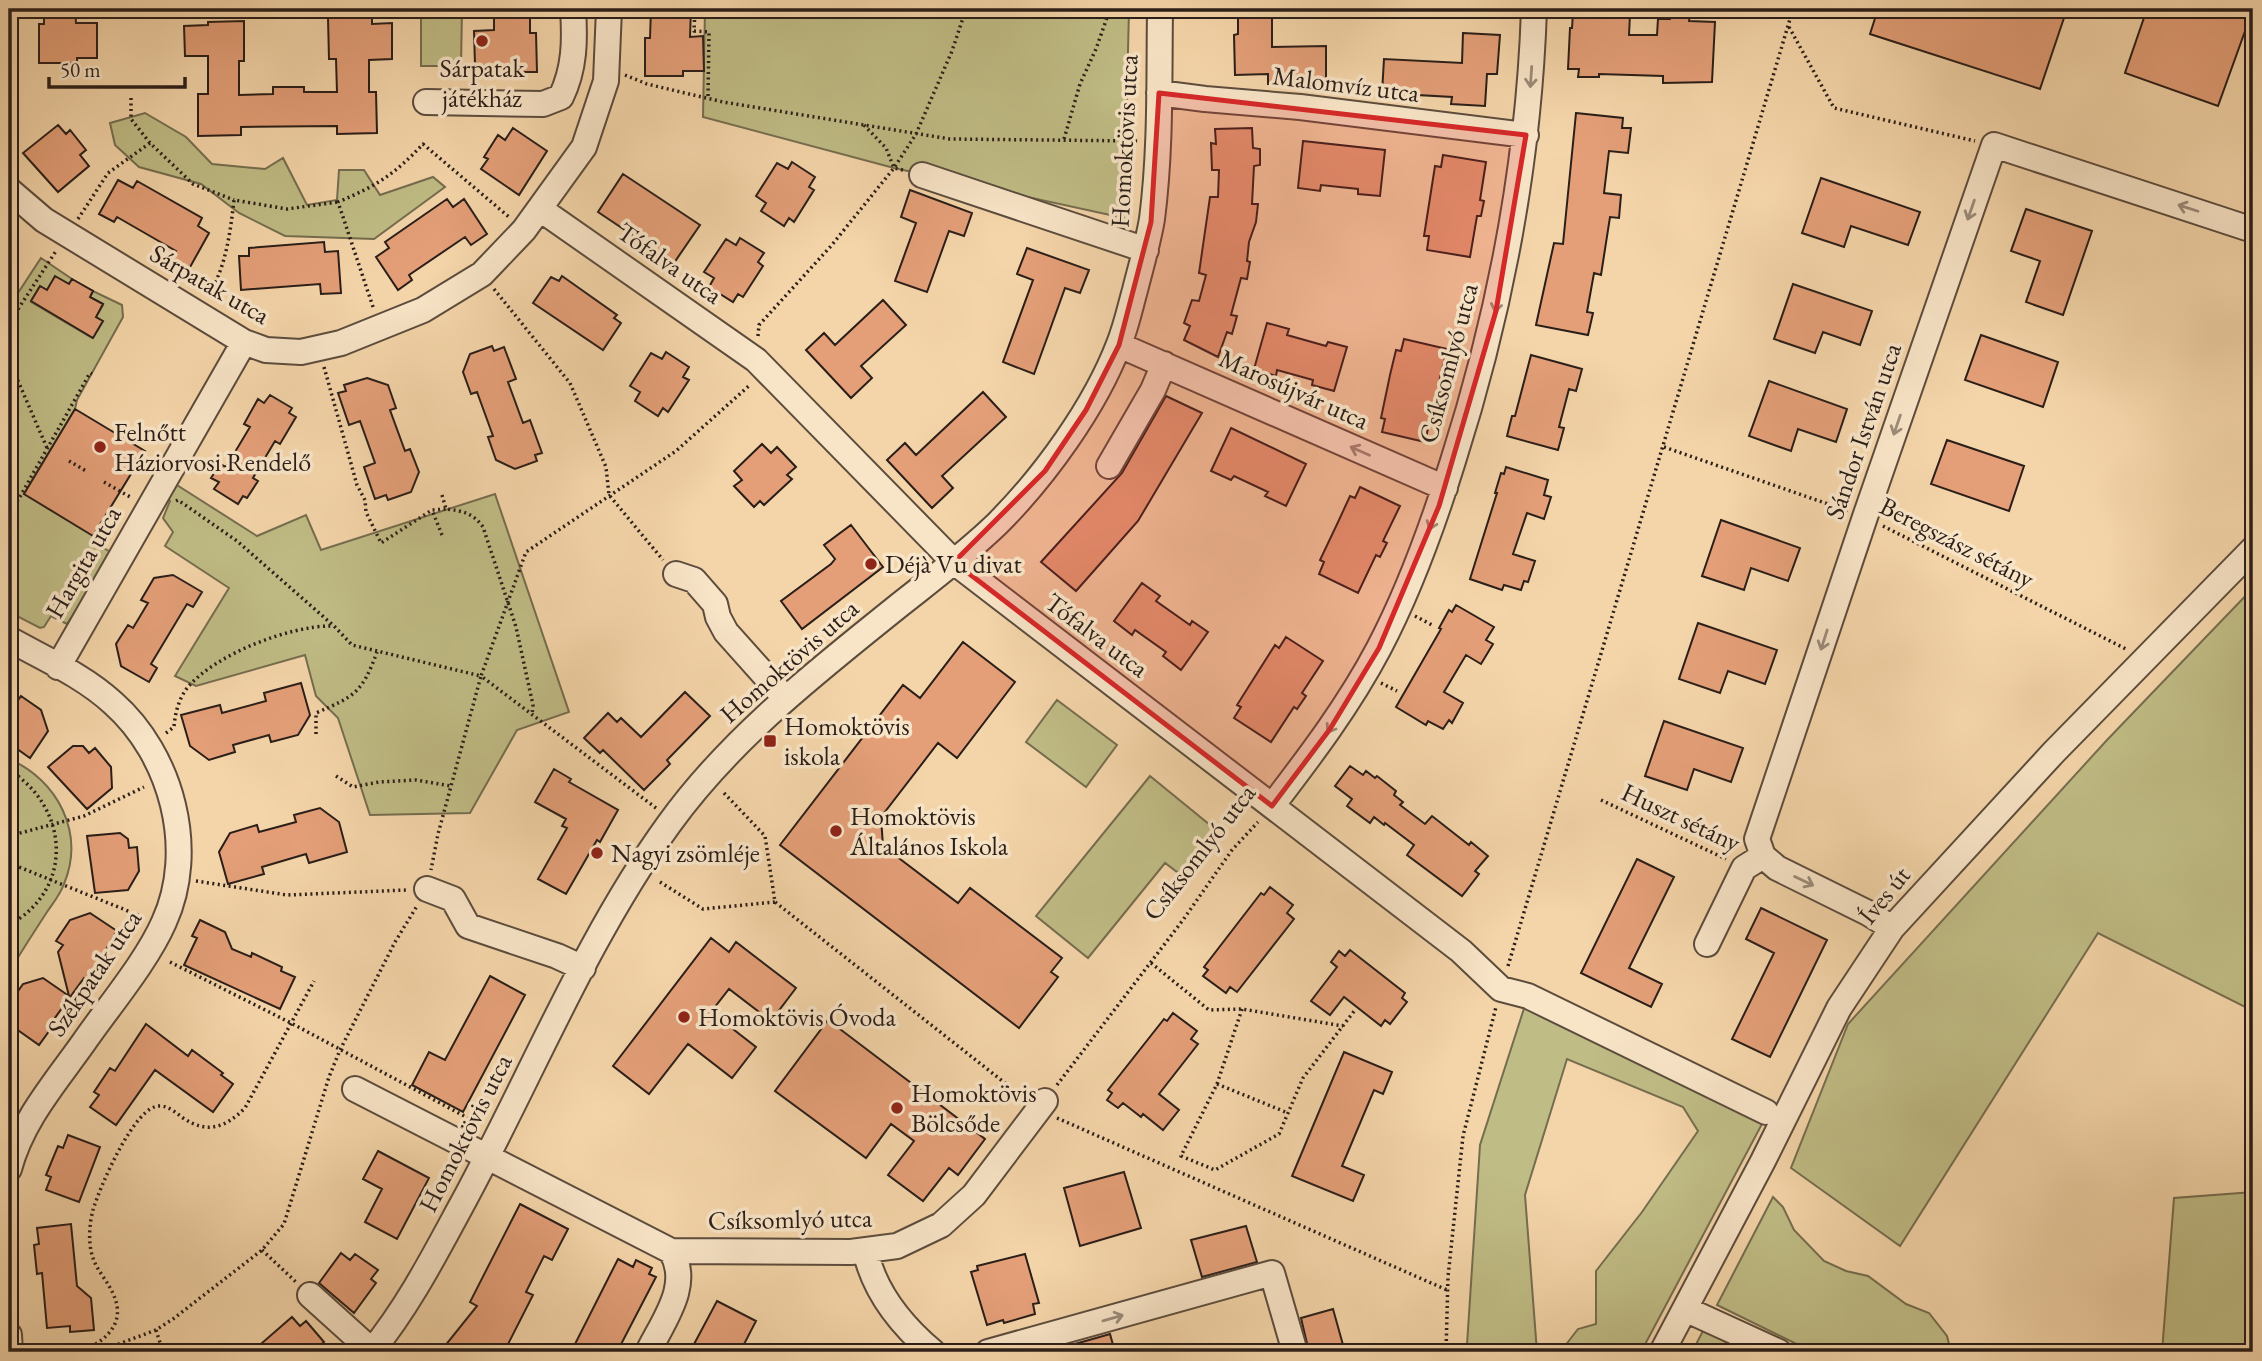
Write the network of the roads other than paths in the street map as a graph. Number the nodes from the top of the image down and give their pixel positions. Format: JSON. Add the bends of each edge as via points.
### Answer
{"nodes":[{"id":1,"x":573,"y":9,"type":"edge"},
{"id":2,"x":609,"y":9,"type":"edge"},
{"id":3,"x":1160,"y":9,"type":"edge"},
{"id":4,"x":1534,"y":9,"type":"edge"},
{"id":5,"x":565,"y":89,"type":"junction"},
{"id":6,"x":1159,"y":93,"type":"junction"},
{"id":7,"x":426,"y":102,"type":"dead end"},
{"id":8,"x":597,"y":111,"type":"junction"},
{"id":9,"x":1525,"y":135,"type":"junction"},
{"id":10,"x":922,"y":175,"type":"dead end"},
{"id":11,"x":9,"y":190,"type":"edge"},
{"id":12,"x":540,"y":209,"type":"junction"},
{"id":13,"x":2253,"y":229,"type":"edge"},
{"id":14,"x":1146,"y":250,"type":"junction"},
{"id":15,"x":244,"y":342,"type":"junction"},
{"id":16,"x":1119,"y":345,"type":"junction"},
{"id":17,"x":1164,"y":364,"type":"junction"},
{"id":18,"x":1110,"y":466,"type":"dead end"},
{"id":19,"x":1445,"y":488,"type":"junction"},
{"id":20,"x":2253,"y":549,"type":"edge"},
{"id":21,"x":954,"y":562,"type":"junction"},
{"id":22,"x":676,"y":575,"type":"road end"},
{"id":23,"x":9,"y":639,"type":"edge"},
{"id":24,"x":58,"y":667,"type":"junction"},
{"id":25,"x":785,"y":698,"type":"junction"},
{"id":26,"x":1272,"y":806,"type":"junction"},
{"id":27,"x":1753,"y":862,"type":"junction"},
{"id":28,"x":427,"y":889,"type":"road end"},
{"id":29,"x":1892,"y":928,"type":"junction"},
{"id":30,"x":1707,"y":944,"type":"dead end"},
{"id":31,"x":583,"y":968,"type":"junction"},
{"id":32,"x":355,"y":1089,"type":"dead end"},
{"id":33,"x":1041,"y":1105,"type":"road end"},
{"id":34,"x":1766,"y":1112,"type":"dead end"},
{"id":35,"x":10,"y":1156,"type":"edge"},
{"id":36,"x":488,"y":1157,"type":"junction"},
{"id":37,"x":865,"y":1250,"type":"junction"},
{"id":38,"x":671,"y":1251,"type":"junction"},
{"id":39,"x":310,"y":1295,"type":"road end"},
{"id":40,"x":1685,"y":1308,"type":"junction"},
{"id":41,"x":9,"y":1335,"type":"edge"},
{"id":42,"x":932,"y":1350,"type":"edge"},
{"id":43,"x":10,"y":1352,"type":"edge"},
{"id":44,"x":372,"y":1352,"type":"edge"},
{"id":45,"x":648,"y":1352,"type":"edge"},
{"id":46,"x":988,"y":1352,"type":"edge"},
{"id":47,"x":1295,"y":1352,"type":"edge"},
{"id":48,"x":1662,"y":1352,"type":"edge"},
{"id":49,"x":1779,"y":1352,"type":"edge"}],
"edges":[{"from":1,"to":5,"type":"street","via":[[575,43]]},
{"from":2,"to":8,"type":"street","name":"Sárpatak utca","via":[[606,81]]},
{"from":3,"to":6,"type":"street","name":"Homoktövis utca"},
{"from":4,"to":9,"type":"street","name":"Csíksomlyó utca","one_way":true},
{"from":5,"to":7,"type":"street","via":[[561,97],[543,104]]},
{"from":5,"to":8,"type":"street"},
{"from":6,"to":9,"type":"street","name":"Malomvíz utca"},
{"from":6,"to":14,"type":"street","name":"Homoktövis utca","via":[[1156,184]]},
{"from":8,"to":12,"type":"street","name":"Sárpatak utca","via":[[584,147]]},
{"from":9,"to":19,"type":"street","name":"Csíksomlyó utca","one_way":true,"via":[[1496,311]]},
{"from":10,"to":14,"type":"street"},
{"from":11,"to":15,"type":"street","name":"Sárpatak utca","via":[[67,235]]},
{"from":12,"to":15,"type":"street","name":"Sárpatak utca","via":[[482,274],[423,310],[341,343],[301,352],[266,350]]},
{"from":12,"to":21,"type":"street","name":"Tófalva utca","via":[[756,359]]},
{"from":13,"to":27,"type":"street","name":"Sándor István utca","one_way":true,"via":[[1994,145],[1865,517]]},
{"from":14,"to":16,"type":"street","name":"Homoktövis utca"},
{"from":15,"to":24,"type":"street","name":"Hargita utca"},
{"from":16,"to":17,"type":"street","name":"Marosújvár utca"},
{"from":16,"to":21,"type":"street","name":"Homoktövis utca","via":[[1086,410],[1045,471],[997,524]]},
{"from":17,"to":18,"type":"street"},
{"from":19,"to":17,"type":"street","name":"Marosújvár utca","one_way":true},
{"from":19,"to":26,"type":"street","name":"Csíksomlyó utca","one_way":true,"via":[[1379,648],[1330,729]]},
{"from":20,"to":29,"type":"street","name":"Íves út","via":[[2054,752]]},
{"from":21,"to":25,"type":"street","name":"Homoktövis utca"},
{"from":21,"to":26,"type":"street","name":"Tófalva utca"},
{"from":22,"to":25,"type":"street","via":[[694,580],[715,604],[726,632]]},
{"from":23,"to":24,"type":"street","name":"Székpatak utca"},
{"from":24,"to":35,"type":"street","name":"Székpatak utca","via":[[112,701],[149,745],[176,819],[176,878],[164,924],[30,1116]]},
{"from":25,"to":31,"type":"street","name":"Homoktövis utca","via":[[671,820]]},
{"from":26,"to":34,"type":"street","name":"Tófalva utca","via":[[1461,951],[1501,989],[1528,996]]},
{"from":27,"to":29,"type":"street","one_way":true,"via":[[1777,868]]},
{"from":27,"to":30,"type":"street"},
{"from":28,"to":31,"type":"street","via":[[453,899],[468,926]]},
{"from":29,"to":40,"type":"street","name":"Íves út","via":[[1839,1008]]},
{"from":31,"to":36,"type":"street","name":"Homoktövis utca"},
{"from":32,"to":36,"type":"street","name":"Csíksomlyó utca"},
{"from":33,"to":37,"type":"street","name":"Csíksomlyó utca","via":[[974,1195],[941,1226],[897,1246]]},
{"from":36,"to":38,"type":"street","name":"Csíksomlyó utca"},
{"from":36,"to":44,"type":"street","name":"Homoktövis utca","via":[[412,1294]]},
{"from":37,"to":38,"type":"street","name":"Csíksomlyó utca"},
{"from":37,"to":42,"type":"street","via":[[873,1277],[893,1311]]},
{"from":38,"to":45,"type":"street","via":[[678,1263],[679,1289]]},
{"from":39,"to":44,"type":"street"},
{"from":40,"to":48,"type":"street","name":"Íves út"},
{"from":40,"to":49,"type":"street"},
{"from":41,"to":43,"type":"street"},
{"from":46,"to":47,"type":"street","one_way":true,"via":[[1272,1273]]}]}
